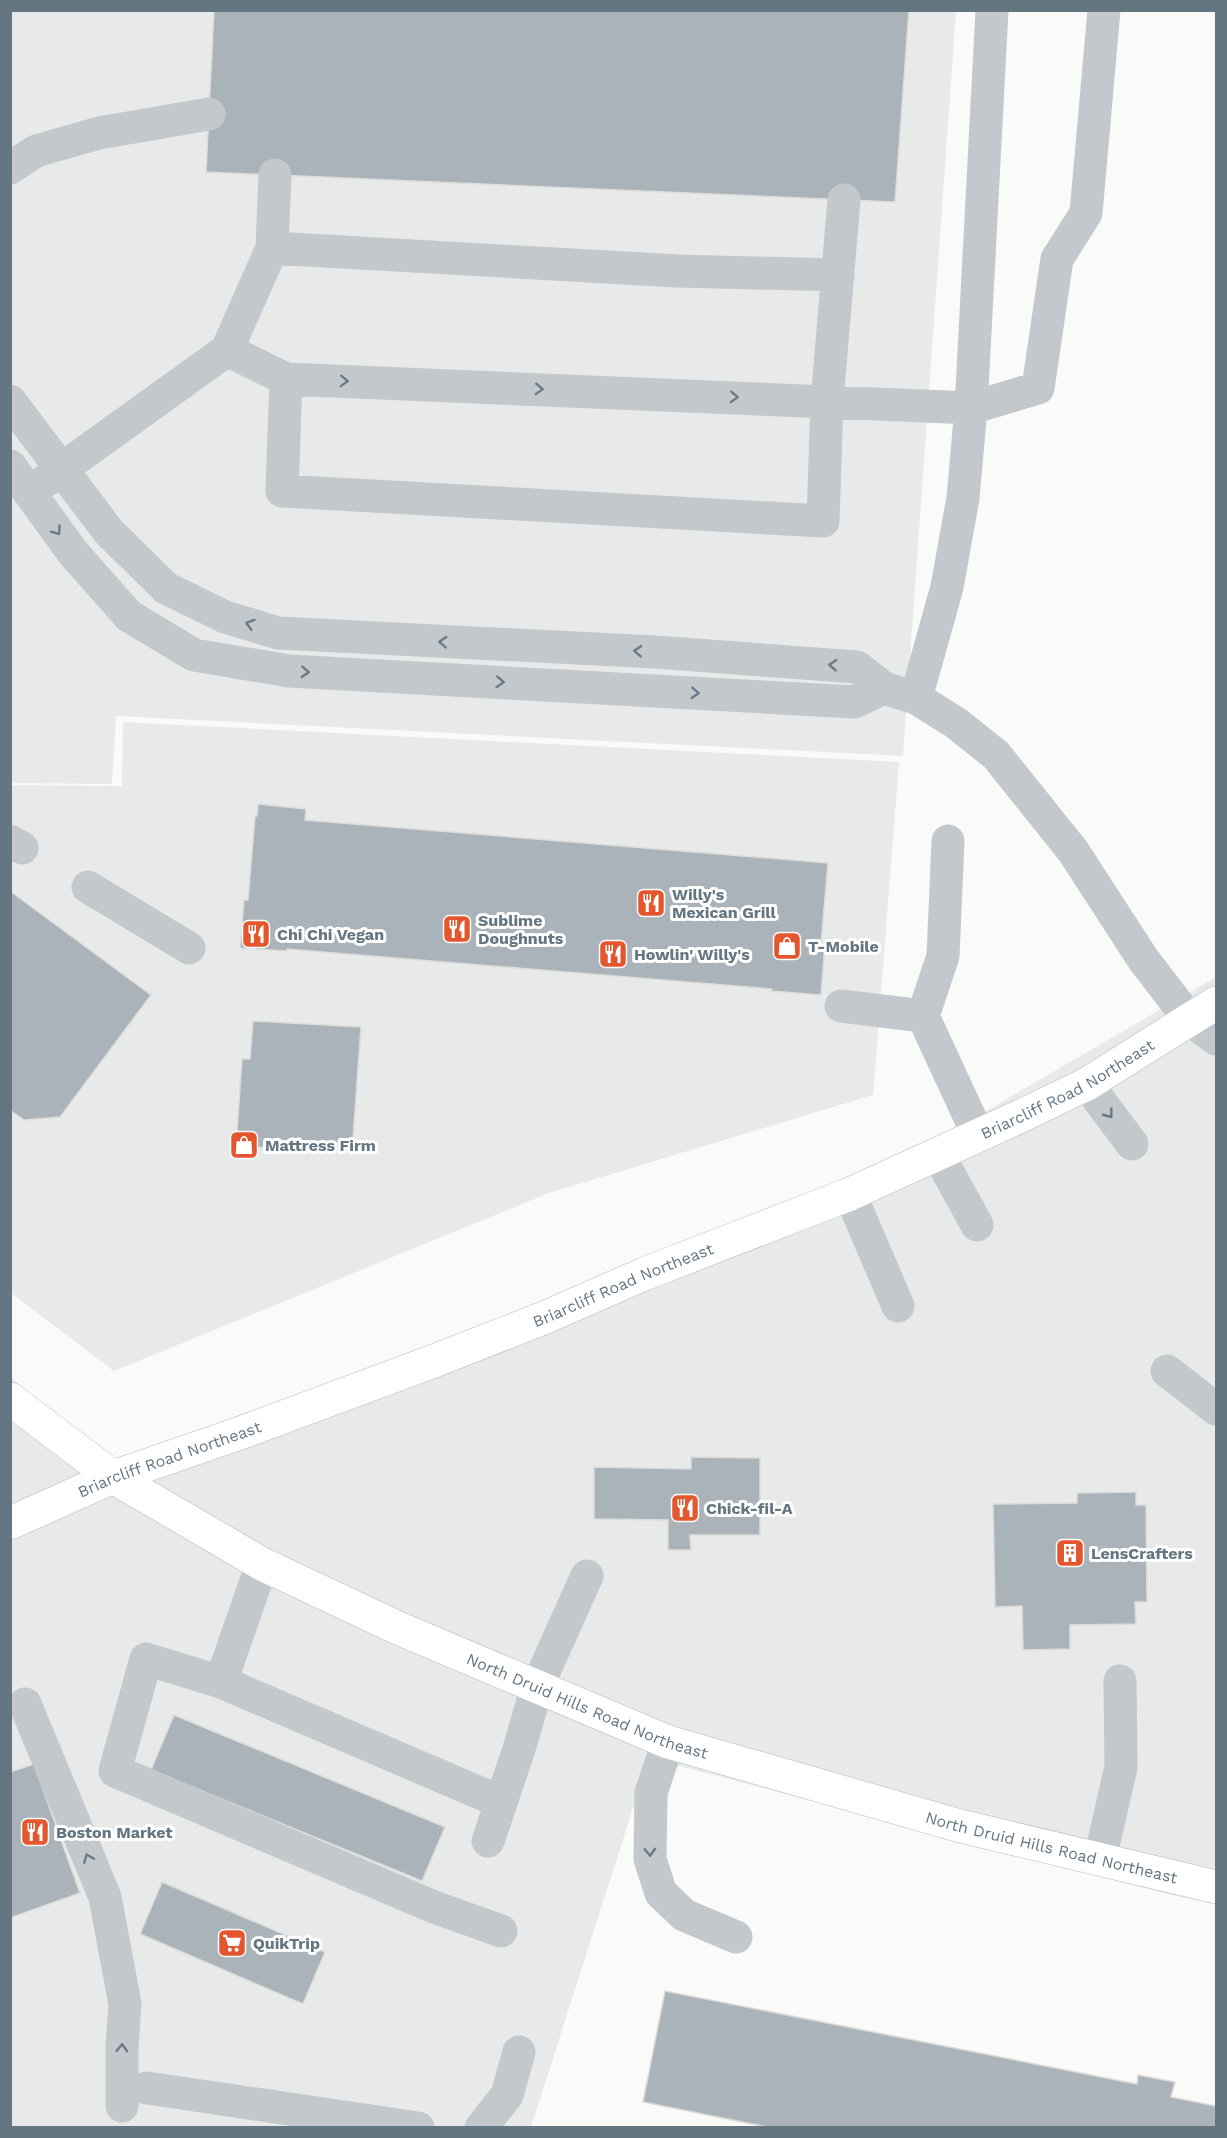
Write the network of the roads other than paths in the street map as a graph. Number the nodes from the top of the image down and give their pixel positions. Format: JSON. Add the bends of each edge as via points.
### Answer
{"nodes":[{"id":1,"x":992,"y":10,"type":"edge"},
{"id":2,"x":1104,"y":10,"type":"edge"},
{"id":3,"x":209,"y":114,"type":"dead end"},
{"id":4,"x":10,"y":168,"type":"edge"},
{"id":5,"x":275,"y":175,"type":"dead end"},
{"id":6,"x":844,"y":200,"type":"dead end"},
{"id":7,"x":272,"y":248,"type":"junction"},
{"id":8,"x":838,"y":275,"type":"junction"},
{"id":9,"x":227,"y":350,"type":"junction"},
{"id":10,"x":286,"y":379,"type":"junction"},
{"id":11,"x":10,"y":401,"type":"edge"},
{"id":12,"x":827,"y":401,"type":"junction"},
{"id":13,"x":971,"y":408,"type":"junction"},
{"id":14,"x":10,"y":466,"type":"edge"},
{"id":15,"x":61,"y":468,"type":"junction"},
{"id":16,"x":30,"y":493,"type":"junction"},
{"id":17,"x":884,"y":688,"type":"junction"},
{"id":18,"x":916,"y":698,"type":"junction"},
{"id":19,"x":948,"y":840,"type":"dead end"},
{"id":20,"x":88,"y":887,"type":"dead end"},
{"id":21,"x":189,"y":948,"type":"dead end"},
{"id":22,"x":841,"y":1006,"type":"dead end"},
{"id":23,"x":1203,"y":1011,"type":"edge"},
{"id":24,"x":923,"y":1016,"type":"junction"},
{"id":25,"x":1216,"y":1039,"type":"edge"},
{"id":26,"x":1087,"y":1084,"type":"junction"},
{"id":27,"x":978,"y":1135,"type":"junction"},
{"id":28,"x":1132,"y":1144,"type":"dead end"},
{"id":29,"x":938,"y":1154,"type":"junction"},
{"id":30,"x":850,"y":1194,"type":"junction"},
{"id":31,"x":977,"y":1226,"type":"dead end"},
{"id":32,"x":898,"y":1306,"type":"dead end"},
{"id":33,"x":1167,"y":1371,"type":"dead end"},
{"id":34,"x":10,"y":1399,"type":"edge"},
{"id":35,"x":1216,"y":1409,"type":"edge"},
{"id":36,"x":112,"y":1477,"type":"junction"},
{"id":37,"x":10,"y":1523,"type":"edge"},
{"id":38,"x":262,"y":1564,"type":"junction"},
{"id":39,"x":587,"y":1575,"type":"dead end"},
{"id":40,"x":1120,"y":1681,"type":"dead end"},
{"id":41,"x":221,"y":1682,"type":"junction"},
{"id":42,"x":537,"y":1687,"type":"junction"},
{"id":43,"x":25,"y":1704,"type":"dead end"},
{"id":44,"x":668,"y":1742,"type":"junction"},
{"id":45,"x":501,"y":1802,"type":"junction"},
{"id":46,"x":488,"y":1841,"type":"dead end"},
{"id":47,"x":1100,"y":1859,"type":"junction"},
{"id":48,"x":1216,"y":1887,"type":"edge"},
{"id":49,"x":501,"y":1931,"type":"dead end"},
{"id":50,"x":736,"y":1938,"type":"dead end"},
{"id":51,"x":519,"y":2052,"type":"dead end"},
{"id":52,"x":418,"y":2127,"type":"edge"},
{"id":53,"x":481,"y":2127,"type":"edge"}],
"edges":[{"from":1,"to":13,"type":"lane"},
{"from":2,"to":13,"type":"lane","via":[[1086,213],[1057,259],[1038,388]]},
{"from":3,"to":4,"type":"lane","via":[[99,132],[36,151]]},
{"from":5,"to":7,"type":"lane"},
{"from":6,"to":8,"type":"lane"},
{"from":7,"to":8,"type":"lane","via":[[678,271]]},
{"from":7,"to":9,"type":"lane"},
{"from":8,"to":12,"type":"lane"},
{"from":9,"to":10,"type":"lane"},
{"from":9,"to":15,"type":"lane"},
{"from":10,"to":12,"type":"lane","one_way":true},
{"from":10,"to":12,"type":"lane","via":[[282,491],[823,521]]},
{"from":11,"to":15,"type":"lane"},
{"from":12,"to":13,"type":"lane"},
{"from":13,"to":18,"type":"lane","via":[[963,498],[947,587]]},
{"from":14,"to":16,"type":"lane"},
{"from":15,"to":16,"type":"lane"},
{"from":17,"to":15,"type":"lane","one_way":true,"via":[[857,667],[655,652],[278,633],[225,617],[166,588],[110,532]]},
{"from":16,"to":17,"type":"lane","one_way":true,"via":[[74,554],[129,616],[194,656],[289,671],[854,702]]},
{"from":17,"to":18,"type":"lane"},
{"from":18,"to":23,"type":"lane","via":[[996,755],[1073,851],[1143,959]]},
{"from":19,"to":24,"type":"lane","via":[[943,956]]},
{"from":20,"to":21,"type":"lane"},
{"from":22,"to":24,"type":"lane"},
{"from":23,"to":25,"type":"lane"},
{"from":23,"to":26,"type":"main road","name":"Briarcliff Road Northeast"},
{"from":24,"to":27,"type":"lane"},
{"from":26,"to":27,"type":"main road","name":"Briarcliff Road Northeast"},
{"from":26,"to":28,"type":"lane","one_way":true},
{"from":27,"to":29,"type":"main road","name":"Briarcliff Road Northeast"},
{"from":29,"to":30,"type":"main road","name":"Briarcliff Road Northeast"},
{"from":29,"to":31,"type":"lane"},
{"from":30,"to":32,"type":"lane"},
{"from":30,"to":36,"type":"main road","name":"Briarcliff Road Northeast","via":[[445,1357]]},
{"from":33,"to":35,"type":"lane"},
{"from":34,"to":36,"type":"main road","name":"North Druid Hills Road Northeast"},
{"from":36,"to":37,"type":"main road","name":"Briarcliff Road Northeast"},
{"from":36,"to":38,"type":"main road","name":"North Druid Hills Road Northeast"},
{"from":38,"to":41,"type":"lane"},
{"from":38,"to":42,"type":"main road","name":"North Druid Hills Road Northeast"},
{"from":39,"to":42,"type":"lane"},
{"from":40,"to":47,"type":"lane","via":[[1121,1767]]},
{"from":41,"to":45,"type":"lane"},
{"from":41,"to":49,"type":"lane","via":[[146,1659],[115,1771],[434,1907]]},
{"from":42,"to":44,"type":"main road","name":"North Druid Hills Road Northeast"},
{"from":42,"to":45,"type":"lane"},
{"from":52,"to":43,"type":"lane","one_way":true,"via":[[134,2097],[122,2047],[125,2004],[105,1897]]},
{"from":44,"to":47,"type":"main road","name":"North Druid Hills Road Northeast","via":[[960,1826]]},
{"from":44,"to":50,"type":"lane","one_way":true,"via":[[651,1793],[650,1859],[661,1893],[684,1915]]},
{"from":45,"to":46,"type":"lane"},
{"from":47,"to":48,"type":"main road","name":"North Druid Hills Road Northeast"},
{"from":51,"to":53,"type":"lane","via":[[507,2095]]}]}
